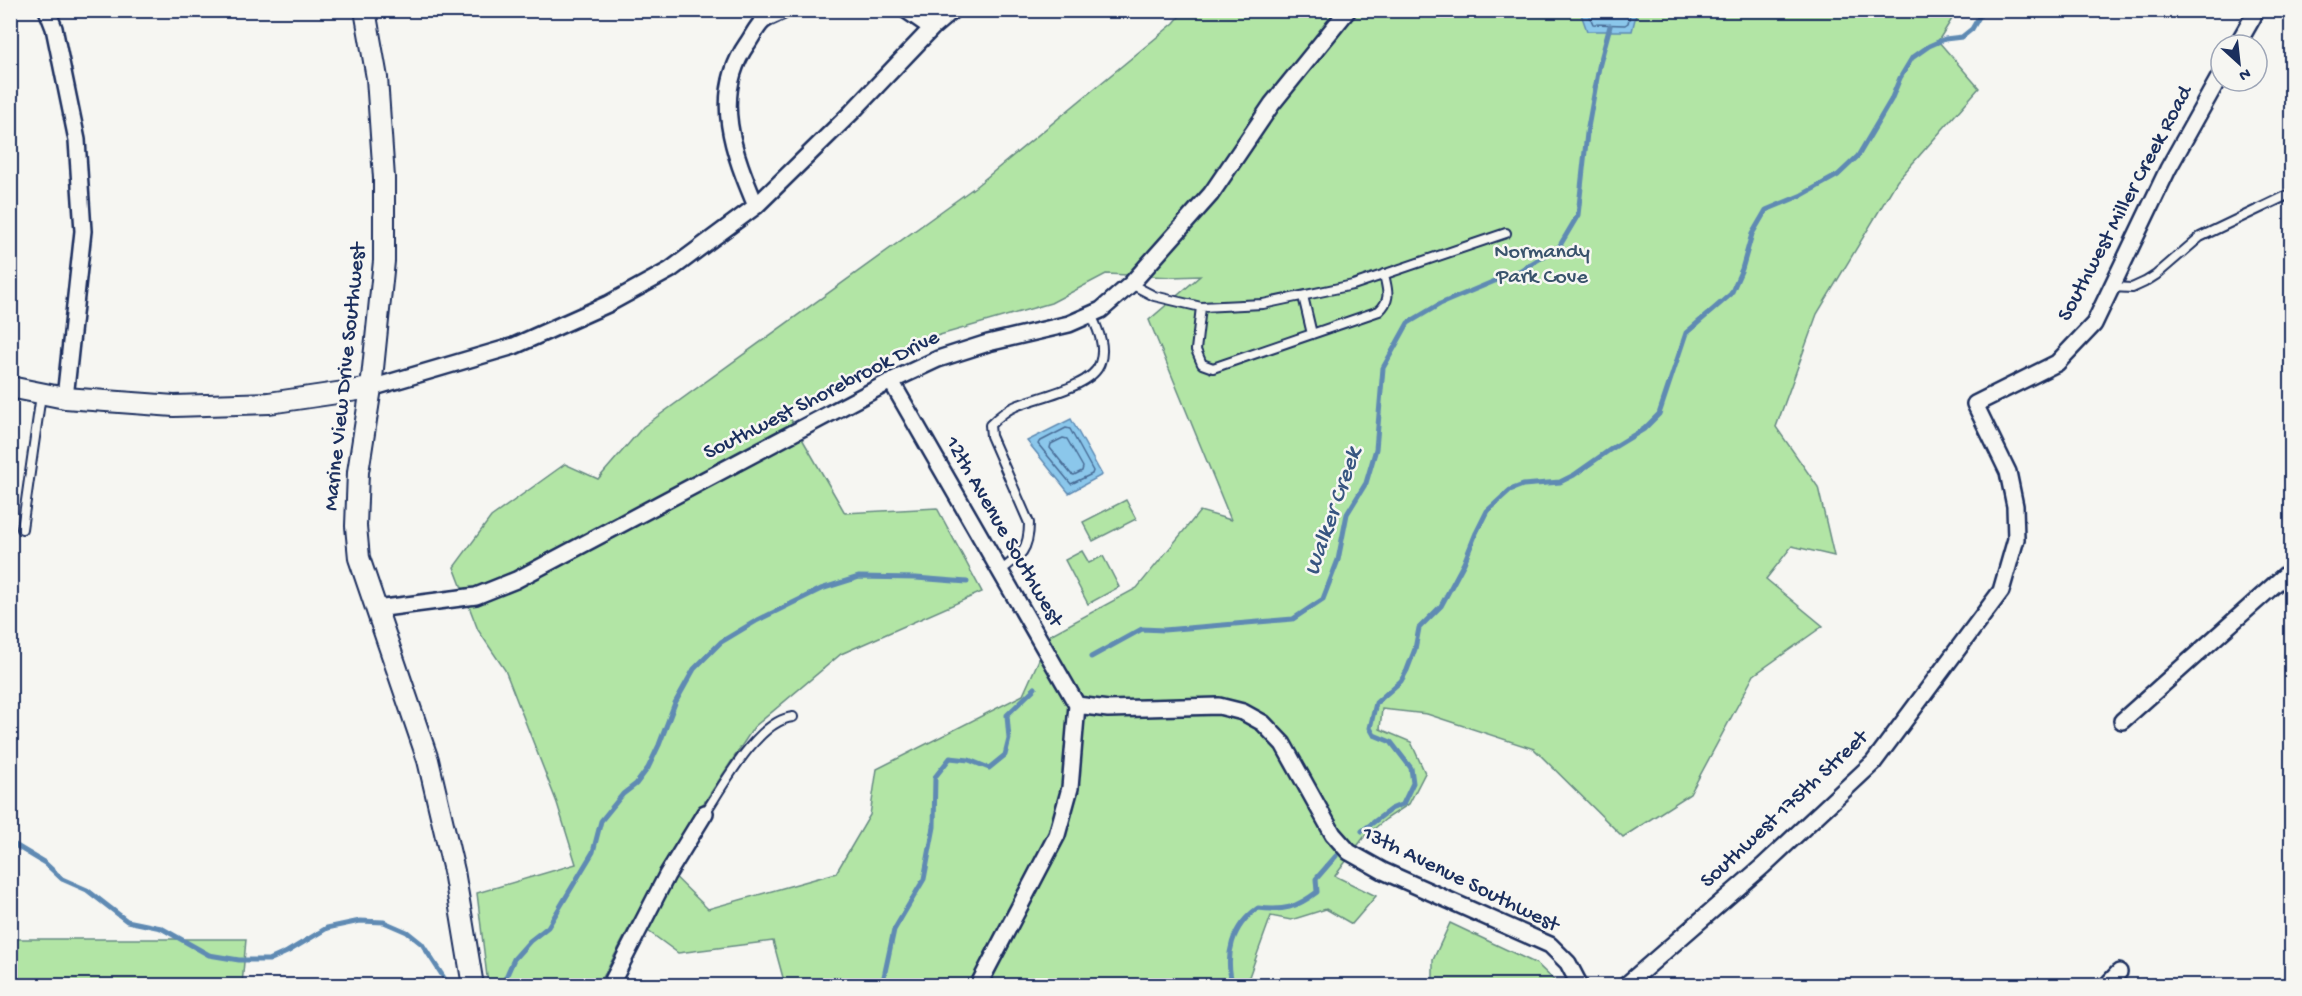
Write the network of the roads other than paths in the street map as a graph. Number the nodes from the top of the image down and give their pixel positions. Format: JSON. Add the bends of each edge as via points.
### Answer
{"nodes":[{"id":1,"x":47,"y":10,"type":"edge"},
{"id":2,"x":365,"y":10,"type":"edge"},
{"id":3,"x":784,"y":10,"type":"edge"},
{"id":4,"x":906,"y":10,"type":"edge"},
{"id":5,"x":953,"y":10,"type":"edge"},
{"id":6,"x":1348,"y":10,"type":"edge"},
{"id":7,"x":760,"y":16,"type":"edge"},
{"id":8,"x":2253,"y":17,"type":"dead end"},
{"id":9,"x":932,"y":28,"type":"junction"},
{"id":10,"x":2244,"y":33,"type":"edge"},
{"id":11,"x":2210,"y":93,"type":"edge"},
{"id":12,"x":2292,"y":193,"type":"edge"},
{"id":13,"x":756,"y":206,"type":"junction"},
{"id":14,"x":1506,"y":233,"type":"dead end"},
{"id":15,"x":1384,"y":274,"type":"junction"},
{"id":16,"x":1131,"y":284,"type":"junction"},
{"id":17,"x":2111,"y":287,"type":"junction"},
{"id":18,"x":1303,"y":296,"type":"junction"},
{"id":19,"x":1202,"y":307,"type":"junction"},
{"id":20,"x":1091,"y":314,"type":"junction"},
{"id":21,"x":1312,"y":334,"type":"junction"},
{"id":22,"x":891,"y":381,"type":"junction"},
{"id":23,"x":10,"y":387,"type":"edge"},
{"id":24,"x":371,"y":388,"type":"junction"},
{"id":25,"x":41,"y":393,"type":"junction"},
{"id":26,"x":64,"y":398,"type":"junction"},
{"id":27,"x":22,"y":529,"type":"dead end"},
{"id":28,"x":2292,"y":569,"type":"edge"},
{"id":29,"x":1000,"y":571,"type":"junction"},
{"id":30,"x":2001,"y":591,"type":"joint"},
{"id":31,"x":376,"y":609,"type":"junction"},
{"id":32,"x":1077,"y":705,"type":"junction"},
{"id":33,"x":793,"y":717,"type":"dead end"},
{"id":34,"x":2122,"y":721,"type":"dead end"},
{"id":35,"x":705,"y":813,"type":"joint"},
{"id":36,"x":2119,"y":972,"type":"dead end"},
{"id":37,"x":473,"y":986,"type":"edge"},
{"id":38,"x":610,"y":986,"type":"edge"},
{"id":39,"x":978,"y":986,"type":"edge"},
{"id":40,"x":1580,"y":986,"type":"edge"},
{"id":41,"x":1625,"y":986,"type":"edge"},
{"id":42,"x":2106,"y":986,"type":"edge"}],
"edges":[{"from":1,"to":26,"type":"street","via":[[77,140],[83,231]]},
{"from":2,"to":24,"type":"street","name":"Marine View Drive Southwest","via":[[377,78],[384,177],[384,261]]},
{"from":3,"to":7,"type":"street"},
{"from":4,"to":9,"type":"street"},
{"from":5,"to":9,"type":"street"},
{"from":6,"to":16,"type":"street","name":"Southwest Shorebrook Drive","via":[[1272,104],[1211,194]]},
{"from":7,"to":13,"type":"street","via":[[729,81],[728,108],[738,163]]},
{"from":8,"to":10,"type":"street"},
{"from":9,"to":13,"type":"street"},
{"from":11,"to":17,"type":"street","name":"Southwest Miller Creek Road","via":[[2168,169]]},
{"from":12,"to":17,"type":"lane","via":[[2199,237],[2145,282],[2132,288]]},
{"from":13,"to":24,"type":"street","via":[[670,270],[608,304],[514,346]]},
{"from":14,"to":15,"type":"lane"},
{"from":15,"to":18,"type":"lane"},
{"from":15,"to":21,"type":"lane","via":[[1388,295],[1379,311]]},
{"from":16,"to":19,"type":"lane","via":[[1154,296]]},
{"from":16,"to":20,"type":"street","name":"Southwest Shorebrook Drive"},
{"from":17,"to":30,"type":"street","name":"Southwest Miller Creek Road","via":[[2094,324],[2057,363],[1975,404],[2008,472],[2015,506],[2016,539]]},
{"from":18,"to":19,"type":"lane","via":[[1263,304]]},
{"from":18,"to":21,"type":"lane"},
{"from":19,"to":21,"type":"lane","via":[[1196,350],[1202,364],[1213,368]]},
{"from":20,"to":22,"type":"street","name":"Southwest Shorebrook Drive","via":[[1069,324],[938,359]]},
{"from":20,"to":29,"type":"lane","via":[[1102,349],[1100,364],[1089,378],[1014,407],[990,424],[991,436],[1029,523],[1029,538],[1021,556]]},
{"from":22,"to":29,"type":"street","name":"12th Avenue Southwest"},
{"from":22,"to":31,"type":"street","name":"Southwest Shorebrook Drive","via":[[516,580],[476,596]]},
{"from":23,"to":25,"type":"street"},
{"from":24,"to":26,"type":"street","via":[[269,404],[174,406]]},
{"from":24,"to":31,"type":"street","name":"Marine View Drive Southwest","via":[[358,472],[356,526],[359,558]]},
{"from":25,"to":26,"type":"street"},
{"from":25,"to":27,"type":"lane"},
{"from":28,"to":34,"type":"street"},
{"from":29,"to":32,"type":"street","name":"12th Avenue Southwest"},
{"from":30,"to":41,"type":"street","name":"Southwest 175th Street","via":[[1873,763],[1763,866]]},
{"from":31,"to":37,"type":"street","name":"Marine View Drive Southwest","via":[[428,760],[454,871]]},
{"from":32,"to":39,"type":"street","via":[[1070,788],[1057,835]]},
{"from":32,"to":40,"type":"street","name":"13th Avenue Southwest","via":[[1107,709],[1220,706],[1263,723],[1283,744],[1333,834],[1349,852],[1550,945],[1568,963]]},
{"from":33,"to":35,"type":"lane","via":[[773,724],[752,744]]},
{"from":35,"to":38,"type":"street","via":[[667,875]]},
{"from":36,"to":42,"type":"street"}]}
